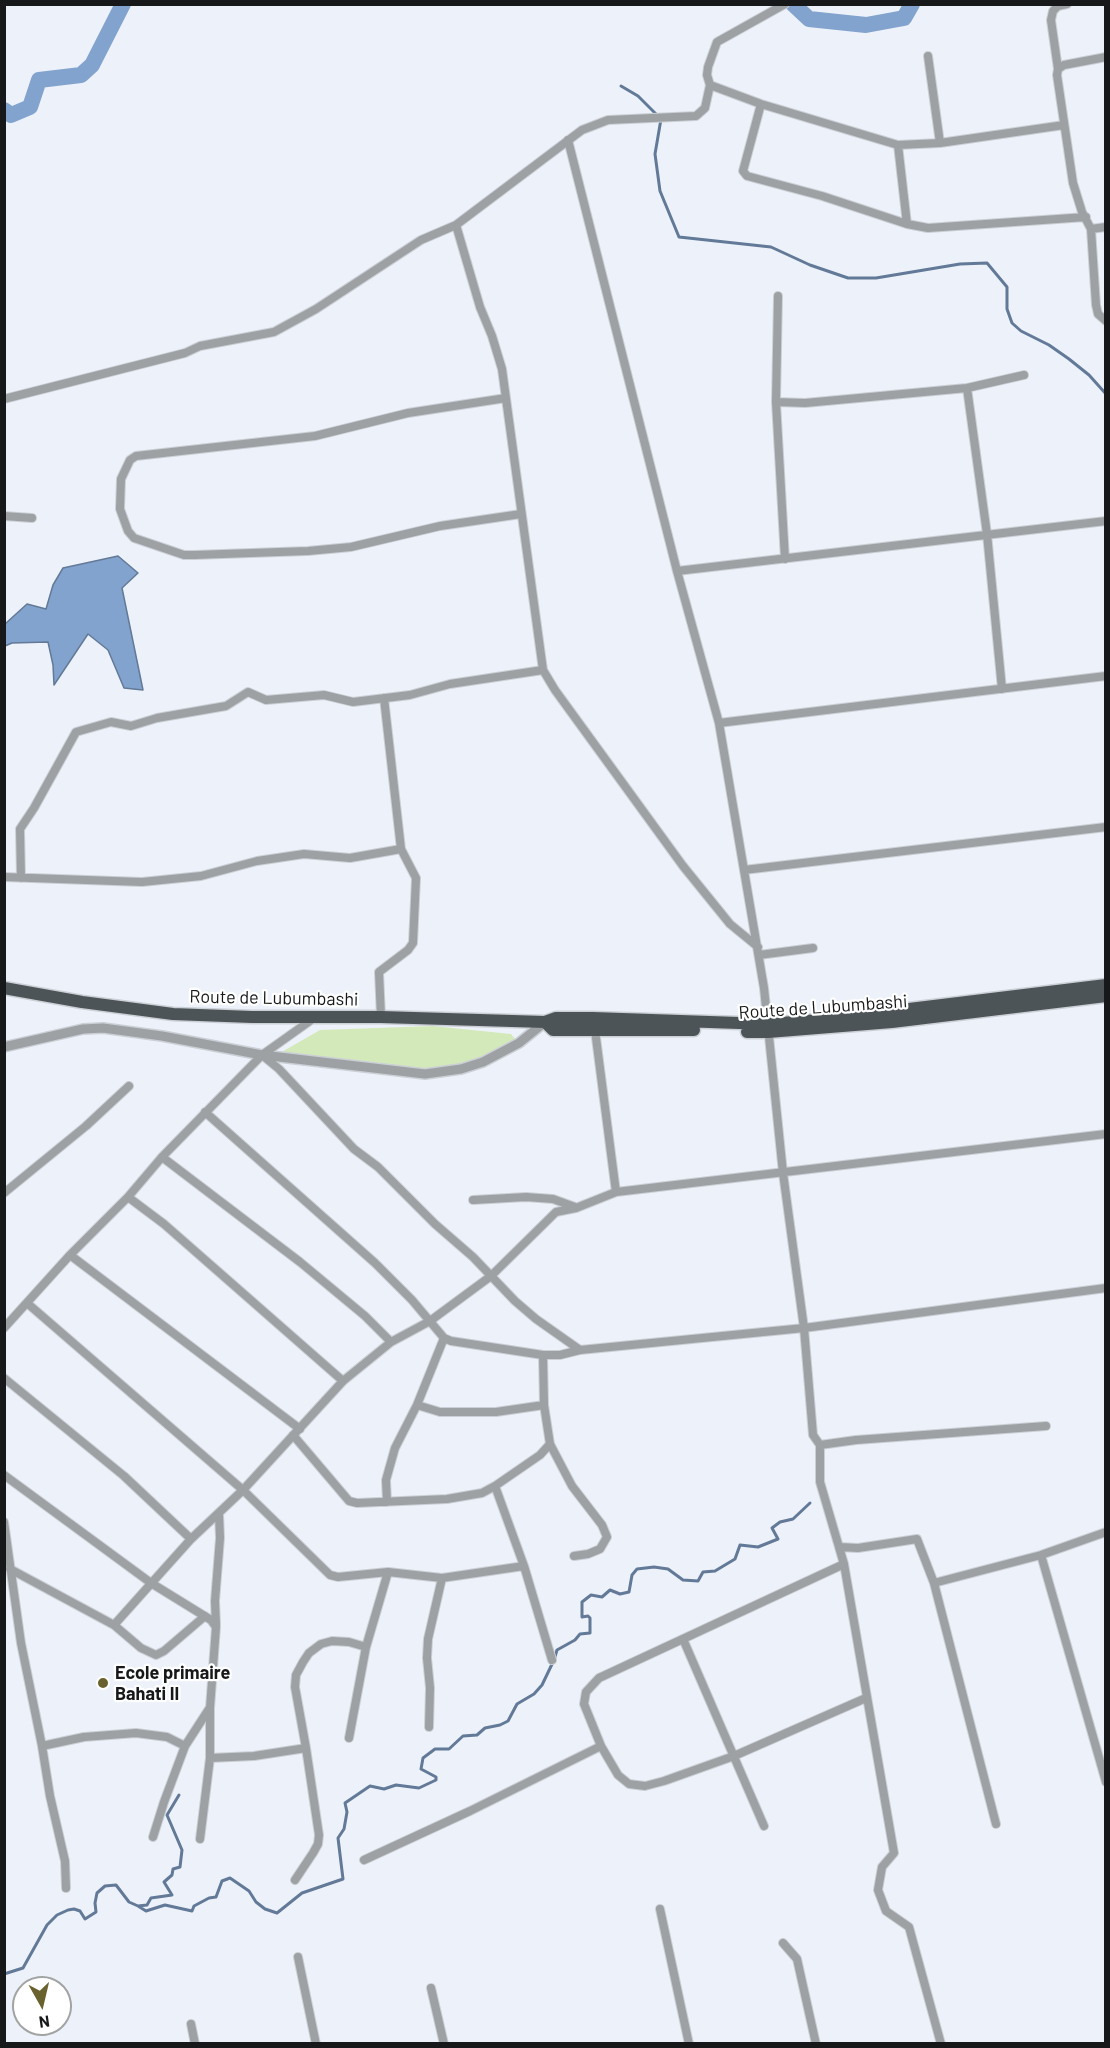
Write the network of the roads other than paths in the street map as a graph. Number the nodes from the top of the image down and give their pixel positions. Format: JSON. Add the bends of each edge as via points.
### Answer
{"nodes":[{"id":1,"x":785,"y":4,"type":"edge"},
{"id":2,"x":1067,"y":4,"type":"edge"},
{"id":3,"x":928,"y":56,"type":"dead end"},
{"id":4,"x":1106,"y":57,"type":"edge"},
{"id":5,"x":1058,"y":69,"type":"junction"},
{"id":6,"x":710,"y":85,"type":"junction"},
{"id":7,"x":761,"y":104,"type":"junction"},
{"id":8,"x":1064,"y":125,"type":"junction"},
{"id":9,"x":568,"y":140,"type":"junction"},
{"id":10,"x":940,"y":143,"type":"junction"},
{"id":11,"x":898,"y":145,"type":"junction"},
{"id":12,"x":1086,"y":217,"type":"junction"},
{"id":13,"x":907,"y":224,"type":"junction"},
{"id":14,"x":456,"y":225,"type":"junction"},
{"id":15,"x":1106,"y":227,"type":"edge"},
{"id":16,"x":1091,"y":229,"type":"junction"},
{"id":17,"x":778,"y":296,"type":"dead end"},
{"id":18,"x":1106,"y":321,"type":"edge"},
{"id":19,"x":1024,"y":375,"type":"dead end"},
{"id":20,"x":967,"y":388,"type":"junction"},
{"id":21,"x":506,"y":398,"type":"junction"},
{"id":22,"x":4,"y":399,"type":"edge"},
{"id":23,"x":776,"y":402,"type":"junction"},
{"id":24,"x":521,"y":514,"type":"junction"},
{"id":25,"x":4,"y":516,"type":"edge"},
{"id":26,"x":32,"y":518,"type":"dead end"},
{"id":27,"x":1106,"y":521,"type":"edge"},
{"id":28,"x":987,"y":534,"type":"junction"},
{"id":29,"x":785,"y":558,"type":"junction"},
{"id":30,"x":677,"y":571,"type":"junction"},
{"id":31,"x":543,"y":670,"type":"junction"},
{"id":32,"x":1106,"y":676,"type":"edge"},
{"id":33,"x":1002,"y":689,"type":"junction"},
{"id":34,"x":384,"y":698,"type":"junction"},
{"id":35,"x":719,"y":723,"type":"junction"},
{"id":36,"x":1106,"y":827,"type":"edge"},
{"id":37,"x":401,"y":849,"type":"junction"},
{"id":38,"x":744,"y":870,"type":"junction"},
{"id":39,"x":4,"y":877,"type":"edge"},
{"id":40,"x":21,"y":878,"type":"junction"},
{"id":41,"x":813,"y":948,"type":"dead end"},
{"id":42,"x":759,"y":951,"type":"junction"},
{"id":43,"x":1106,"y":985,"type":"edge"},
{"id":44,"x":4,"y":988,"type":"edge"},
{"id":45,"x":1106,"y":996,"type":"edge"},
{"id":46,"x":315,"y":1017,"type":"junction"},
{"id":47,"x":381,"y":1017,"type":"junction"},
{"id":48,"x":545,"y":1022,"type":"junction"},
{"id":49,"x":768,"y":1028,"type":"junction"},
{"id":50,"x":595,"y":1030,"type":"junction"},
{"id":51,"x":4,"y":1047,"type":"edge"},
{"id":52,"x":262,"y":1055,"type":"junction"},
{"id":53,"x":129,"y":1086,"type":"dead end"},
{"id":54,"x":205,"y":1112,"type":"junction"},
{"id":55,"x":1106,"y":1134,"type":"edge"},
{"id":56,"x":162,"y":1157,"type":"junction"},
{"id":57,"x":783,"y":1173,"type":"junction"},
{"id":58,"x":616,"y":1192,"type":"junction"},
{"id":59,"x":4,"y":1193,"type":"edge"},
{"id":60,"x":128,"y":1197,"type":"junction"},
{"id":61,"x":473,"y":1200,"type":"dead end"},
{"id":62,"x":576,"y":1208,"type":"junction"},
{"id":63,"x":70,"y":1256,"type":"junction"},
{"id":64,"x":491,"y":1276,"type":"junction"},
{"id":65,"x":1106,"y":1288,"type":"edge"},
{"id":66,"x":27,"y":1303,"type":"junction"},
{"id":67,"x":430,"y":1321,"type":"junction"},
{"id":68,"x":4,"y":1328,"type":"edge"},
{"id":69,"x":804,"y":1328,"type":"junction"},
{"id":70,"x":444,"y":1338,"type":"junction"},
{"id":71,"x":391,"y":1342,"type":"junction"},
{"id":72,"x":580,"y":1350,"type":"junction"},
{"id":73,"x":543,"y":1355,"type":"junction"},
{"id":74,"x":4,"y":1378,"type":"edge"},
{"id":75,"x":343,"y":1381,"type":"junction"},
{"id":76,"x":417,"y":1405,"type":"junction"},
{"id":77,"x":544,"y":1406,"type":"junction"},
{"id":78,"x":1046,"y":1426,"type":"dead end"},
{"id":79,"x":300,"y":1429,"type":"junction"},
{"id":80,"x":293,"y":1436,"type":"junction"},
{"id":81,"x":550,"y":1444,"type":"junction"},
{"id":82,"x":820,"y":1445,"type":"junction"},
{"id":83,"x":4,"y":1475,"type":"edge"},
{"id":84,"x":495,"y":1486,"type":"junction"},
{"id":85,"x":243,"y":1490,"type":"junction"},
{"id":86,"x":387,"y":1502,"type":"junction"},
{"id":87,"x":219,"y":1514,"type":"junction"},
{"id":88,"x":4,"y":1522,"type":"edge"},
{"id":89,"x":1106,"y":1532,"type":"edge"},
{"id":90,"x":191,"y":1539,"type":"junction"},
{"id":91,"x":839,"y":1546,"type":"junction"},
{"id":92,"x":1041,"y":1555,"type":"junction"},
{"id":93,"x":574,"y":1556,"type":"dead end"},
{"id":94,"x":844,"y":1564,"type":"junction"},
{"id":95,"x":524,"y":1566,"type":"junction"},
{"id":96,"x":10,"y":1569,"type":"junction"},
{"id":97,"x":388,"y":1572,"type":"junction"},
{"id":98,"x":442,"y":1578,"type":"junction"},
{"id":99,"x":151,"y":1583,"type":"junction"},
{"id":100,"x":933,"y":1583,"type":"junction"},
{"id":101,"x":205,"y":1616,"type":"junction"},
{"id":102,"x":114,"y":1625,"type":"junction"},
{"id":103,"x":216,"y":1627,"type":"junction"},
{"id":104,"x":683,"y":1639,"type":"junction"},
{"id":105,"x":366,"y":1647,"type":"junction"},
{"id":106,"x":552,"y":1660,"type":"dead end"},
{"id":107,"x":866,"y":1698,"type":"junction"},
{"id":108,"x":210,"y":1708,"type":"junction"},
{"id":109,"x":429,"y":1727,"type":"dead end"},
{"id":110,"x":349,"y":1738,"type":"dead end"},
{"id":111,"x":42,"y":1746,"type":"junction"},
{"id":112,"x":185,"y":1746,"type":"junction"},
{"id":113,"x":602,"y":1746,"type":"junction"},
{"id":114,"x":306,"y":1748,"type":"junction"},
{"id":115,"x":734,"y":1756,"type":"junction"},
{"id":116,"x":210,"y":1758,"type":"junction"},
{"id":117,"x":1106,"y":1782,"type":"edge"},
{"id":118,"x":996,"y":1824,"type":"dead end"},
{"id":119,"x":764,"y":1826,"type":"dead end"},
{"id":120,"x":153,"y":1837,"type":"dead end"},
{"id":121,"x":201,"y":1839,"type":"dead end"},
{"id":122,"x":364,"y":1860,"type":"dead end"},
{"id":123,"x":295,"y":1880,"type":"dead end"},
{"id":124,"x":66,"y":1888,"type":"dead end"},
{"id":125,"x":660,"y":1909,"type":"dead end"},
{"id":126,"x":783,"y":1943,"type":"dead end"},
{"id":127,"x":298,"y":1958,"type":"dead end"},
{"id":128,"x":431,"y":1988,"type":"dead end"},
{"id":129,"x":191,"y":2024,"type":"dead end"},
{"id":130,"x":195,"y":2043,"type":"edge"},
{"id":131,"x":316,"y":2043,"type":"edge"},
{"id":132,"x":444,"y":2043,"type":"edge"},
{"id":133,"x":689,"y":2043,"type":"edge"},
{"id":134,"x":816,"y":2043,"type":"edge"},
{"id":135,"x":941,"y":2043,"type":"edge"}],
"edges":[{"from":1,"to":6,"type":"street","via":[[717,42],[708,67]]},
{"from":2,"to":5,"type":"street","via":[[1053,11],[1051,20]]},
{"from":3,"to":10,"type":"street"},
{"from":4,"to":5,"type":"street"},
{"from":5,"to":8,"type":"street"},
{"from":6,"to":7,"type":"street"},
{"from":6,"to":9,"type":"street","via":[[705,108],[696,116],[608,120]]},
{"from":7,"to":11,"type":"street"},
{"from":7,"to":13,"type":"street","via":[[744,174]]},
{"from":8,"to":10,"type":"street"},
{"from":8,"to":12,"type":"street","via":[[1073,183]]},
{"from":9,"to":14,"type":"street"},
{"from":9,"to":30,"type":"street"},
{"from":10,"to":11,"type":"street"},
{"from":11,"to":13,"type":"street"},
{"from":12,"to":13,"type":"street","via":[[928,228]]},
{"from":12,"to":16,"type":"street"},
{"from":14,"to":21,"type":"street","via":[[499,358]]},
{"from":14,"to":22,"type":"street","via":[[421,240],[274,332],[200,346],[186,353]]},
{"from":15,"to":16,"type":"street"},
{"from":16,"to":18,"type":"street","via":[[1096,305],[1098,314]]},
{"from":17,"to":23,"type":"street"},
{"from":19,"to":20,"type":"street"},
{"from":20,"to":23,"type":"street","via":[[805,403]]},
{"from":20,"to":28,"type":"street"},
{"from":21,"to":24,"type":"street"},
{"from":21,"to":24,"type":"street","via":[[408,413],[315,436],[136,456],[121,479],[120,509],[134,538],[184,555],[351,547],[440,526]]},
{"from":23,"to":29,"type":"street"},
{"from":24,"to":31,"type":"street"},
{"from":25,"to":26,"type":"street"},
{"from":27,"to":28,"type":"street"},
{"from":28,"to":29,"type":"street"},
{"from":28,"to":33,"type":"street"},
{"from":29,"to":30,"type":"street"},
{"from":30,"to":35,"type":"street"},
{"from":31,"to":34,"type":"street"},
{"from":31,"to":42,"type":"street","via":[[690,875],[730,924]]},
{"from":32,"to":33,"type":"street"},
{"from":33,"to":35,"type":"street"},
{"from":34,"to":37,"type":"street"},
{"from":34,"to":40,"type":"street","via":[[353,702],[324,695],[266,700],[248,692],[226,706],[130,726],[111,722],[76,732],[20,828]]},
{"from":35,"to":38,"type":"street"},
{"from":36,"to":38,"type":"street"},
{"from":37,"to":40,"type":"street","via":[[350,858],[304,854],[201,876],[142,882]]},
{"from":37,"to":47,"type":"street","via":[[416,878],[413,943],[379,972]]},
{"from":38,"to":42,"type":"street"},
{"from":39,"to":40,"type":"street"},
{"from":41,"to":42,"type":"street"},
{"from":42,"to":49,"type":"street"},
{"from":43,"to":49,"type":"highway","name":"Route de Lubumbashi"},
{"from":44,"to":46,"type":"highway","name":"Route de Lubumbashi","via":[[173,1014]]},
{"from":45,"to":49,"type":"highway","name":"Route de Lubumbashi","via":[[891,1022]]},
{"from":46,"to":47,"type":"highway","name":"Route de Lubumbashi"},
{"from":46,"to":52,"type":"street"},
{"from":47,"to":48,"type":"highway","name":"Route de Lubumbashi"},
{"from":48,"to":49,"type":"highway","name":"Route de Lubumbashi","via":[[556,1018]]},
{"from":48,"to":50,"type":"highway","name":"Route de Lubumbashi","via":[[553,1030]]},
{"from":48,"to":52,"type":"street","via":[[503,1053],[444,1072],[425,1074]]},
{"from":49,"to":50,"type":"highway","name":"Route de Lubumbashi"},
{"from":49,"to":57,"type":"street"},
{"from":50,"to":58,"type":"street"},
{"from":51,"to":52,"type":"street","via":[[103,1028]]},
{"from":52,"to":54,"type":"street"},
{"from":52,"to":64,"type":"street","via":[[354,1149],[378,1167]]},
{"from":53,"to":59,"type":"street"},
{"from":54,"to":56,"type":"street"},
{"from":54,"to":67,"type":"street","via":[[375,1263]]},
{"from":55,"to":57,"type":"street"},
{"from":56,"to":60,"type":"street"},
{"from":56,"to":71,"type":"street","via":[[300,1262]]},
{"from":57,"to":58,"type":"street"},
{"from":57,"to":69,"type":"street"},
{"from":58,"to":62,"type":"street"},
{"from":60,"to":63,"type":"street"},
{"from":60,"to":75,"type":"street"},
{"from":61,"to":62,"type":"street","via":[[553,1199]]},
{"from":62,"to":64,"type":"street","via":[[556,1212]]},
{"from":63,"to":66,"type":"street"},
{"from":63,"to":79,"type":"street"},
{"from":64,"to":67,"type":"street"},
{"from":64,"to":72,"type":"street","via":[[536,1319]]},
{"from":65,"to":69,"type":"street"},
{"from":66,"to":68,"type":"street"},
{"from":66,"to":85,"type":"street"},
{"from":67,"to":70,"type":"street"},
{"from":67,"to":71,"type":"street"},
{"from":69,"to":72,"type":"street"},
{"from":69,"to":82,"type":"street","via":[[813,1435]]},
{"from":70,"to":73,"type":"street"},
{"from":70,"to":76,"type":"street"},
{"from":71,"to":75,"type":"street"},
{"from":72,"to":73,"type":"street","via":[[560,1356]]},
{"from":73,"to":77,"type":"street"},
{"from":74,"to":90,"type":"street","via":[[124,1476]]},
{"from":75,"to":79,"type":"street"},
{"from":76,"to":77,"type":"street","via":[[440,1412],[496,1412]]},
{"from":76,"to":86,"type":"street","via":[[394,1448],[386,1480]]},
{"from":77,"to":81,"type":"street"},
{"from":78,"to":82,"type":"street"},
{"from":79,"to":80,"type":"street"},
{"from":80,"to":85,"type":"street"},
{"from":80,"to":86,"type":"street","via":[[349,1500]]},
{"from":81,"to":84,"type":"street"},
{"from":81,"to":93,"type":"street","via":[[572,1486],[607,1537],[600,1549]]},
{"from":82,"to":91,"type":"street","via":[[820,1482]]},
{"from":83,"to":99,"type":"street"},
{"from":84,"to":86,"type":"street","via":[[482,1493],[447,1499]]},
{"from":84,"to":95,"type":"street"},
{"from":85,"to":87,"type":"street"},
{"from":85,"to":97,"type":"street","via":[[330,1575]]},
{"from":87,"to":90,"type":"street"},
{"from":87,"to":103,"type":"street"},
{"from":88,"to":96,"type":"street"},
{"from":89,"to":92,"type":"street"},
{"from":90,"to":99,"type":"street"},
{"from":91,"to":94,"type":"street"},
{"from":91,"to":100,"type":"street","via":[[858,1548],[917,1539]]},
{"from":92,"to":100,"type":"street"},
{"from":92,"to":117,"type":"street"},
{"from":94,"to":104,"type":"street"},
{"from":94,"to":107,"type":"street"},
{"from":95,"to":98,"type":"street"},
{"from":95,"to":106,"type":"street"},
{"from":96,"to":102,"type":"street"},
{"from":96,"to":111,"type":"street"},
{"from":97,"to":98,"type":"street"},
{"from":97,"to":105,"type":"street"},
{"from":98,"to":109,"type":"street","via":[[428,1639]]},
{"from":99,"to":101,"type":"street"},
{"from":99,"to":102,"type":"street"},
{"from":100,"to":118,"type":"street"},
{"from":101,"to":102,"type":"street","via":[[156,1655],[141,1648]]},
{"from":101,"to":103,"type":"street"},
{"from":103,"to":108,"type":"street"},
{"from":104,"to":113,"type":"street","via":[[600,1678],[586,1692],[584,1704]]},
{"from":104,"to":115,"type":"street"},
{"from":105,"to":110,"type":"street"},
{"from":105,"to":114,"type":"street","via":[[349,1642],[321,1644],[303,1662],[295,1687]]},
{"from":107,"to":115,"type":"street"},
{"from":107,"to":135,"type":"street","via":[[894,1853],[882,1867],[878,1890],[886,1911],[909,1927]]},
{"from":108,"to":112,"type":"street"},
{"from":108,"to":116,"type":"street"},
{"from":111,"to":112,"type":"street","via":[[84,1737],[136,1733],[167,1737]]},
{"from":111,"to":124,"type":"street","via":[[65,1861]]},
{"from":112,"to":120,"type":"street"},
{"from":113,"to":115,"type":"street","via":[[618,1775],[629,1784],[645,1786]]},
{"from":113,"to":122,"type":"street"},
{"from":114,"to":116,"type":"street"},
{"from":114,"to":123,"type":"street","via":[[319,1835],[318,1844]]},
{"from":115,"to":119,"type":"street"},
{"from":116,"to":121,"type":"street"},
{"from":125,"to":133,"type":"street"},
{"from":126,"to":134,"type":"street","via":[[798,1959]]},
{"from":127,"to":131,"type":"street"},
{"from":128,"to":132,"type":"street"},
{"from":129,"to":130,"type":"street"}]}
